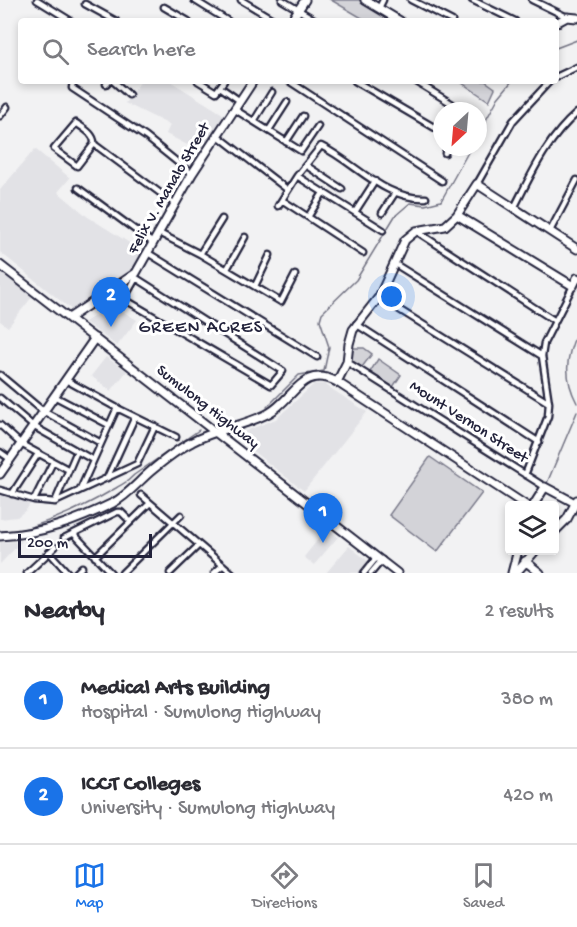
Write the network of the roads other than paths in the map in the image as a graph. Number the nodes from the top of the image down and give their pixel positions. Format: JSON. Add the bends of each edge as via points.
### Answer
{"nodes":[{"id":1,"x":37,"y":0,"type":"edge"},
{"id":2,"x":49,"y":0,"type":"edge"},
{"id":3,"x":194,"y":0,"type":"edge"},
{"id":4,"x":241,"y":0,"type":"edge"},
{"id":5,"x":282,"y":0,"type":"edge"},
{"id":6,"x":305,"y":0,"type":"edge"},
{"id":7,"x":365,"y":0,"type":"edge"},
{"id":8,"x":383,"y":0,"type":"edge"},
{"id":9,"x":411,"y":0,"type":"edge"},
{"id":10,"x":472,"y":0,"type":"edge"},
{"id":11,"x":532,"y":0,"type":"edge"},
{"id":12,"x":85,"y":4,"type":"dead end"},
{"id":13,"x":46,"y":6,"type":"junction"},
{"id":14,"x":164,"y":7,"type":"dead end"},
{"id":15,"x":379,"y":8,"type":"junction"},
{"id":16,"x":298,"y":10,"type":"junction"},
{"id":17,"x":61,"y":15,"type":"junction"},
{"id":18,"x":567,"y":17,"type":"junction"},
{"id":19,"x":60,"y":18,"type":"edge"},
{"id":20,"x":66,"y":18,"type":"edge"},
{"id":21,"x":111,"y":18,"type":"edge"},
{"id":22,"x":183,"y":18,"type":"edge"},
{"id":23,"x":223,"y":18,"type":"edge"},
{"id":24,"x":271,"y":18,"type":"edge"},
{"id":25,"x":293,"y":18,"type":"edge"},
{"id":26,"x":312,"y":18,"type":"edge"},
{"id":27,"x":395,"y":18,"type":"edge"},
{"id":28,"x":446,"y":18,"type":"edge"},
{"id":29,"x":509,"y":18,"type":"edge"},
{"id":30,"x":577,"y":18,"type":"edge"},
{"id":31,"x":559,"y":21,"type":"edge"},
{"id":32,"x":577,"y":67,"type":"edge"},
{"id":33,"x":559,"y":76,"type":"edge"},
{"id":34,"x":73,"y":84,"type":"edge"},
{"id":35,"x":112,"y":84,"type":"edge"},
{"id":36,"x":203,"y":84,"type":"edge"},
{"id":37,"x":222,"y":84,"type":"edge"},
{"id":38,"x":251,"y":84,"type":"edge"},
{"id":39,"x":294,"y":84,"type":"edge"},
{"id":40,"x":361,"y":84,"type":"edge"},
{"id":41,"x":420,"y":84,"type":"edge"},
{"id":42,"x":547,"y":84,"type":"edge"},
{"id":43,"x":220,"y":87,"type":"junction"},
{"id":44,"x":272,"y":92,"type":"dead end"},
{"id":45,"x":129,"y":95,"type":"dead end"},
{"id":46,"x":240,"y":101,"type":"junction"},
{"id":47,"x":287,"y":102,"type":"dead end"},
{"id":48,"x":449,"y":102,"type":"edge"},
{"id":49,"x":7,"y":107,"type":"dead end"},
{"id":50,"x":234,"y":109,"type":"junction"},
{"id":51,"x":577,"y":113,"type":"edge"},
{"id":52,"x":0,"y":116,"type":"edge"},
{"id":53,"x":303,"y":116,"type":"dead end"},
{"id":54,"x":254,"y":121,"type":"junction"},
{"id":55,"x":318,"y":126,"type":"dead end"},
{"id":56,"x":433,"y":127,"type":"edge"},
{"id":57,"x":269,"y":130,"type":"junction"},
{"id":58,"x":217,"y":135,"type":"junction"},
{"id":59,"x":286,"y":142,"type":"junction"},
{"id":60,"x":94,"y":144,"type":"junction"},
{"id":61,"x":307,"y":166,"type":"junction"},
{"id":62,"x":192,"y":174,"type":"junction"},
{"id":63,"x":297,"y":177,"type":"junction"},
{"id":64,"x":577,"y":180,"type":"edge"},
{"id":65,"x":375,"y":181,"type":"junction"},
{"id":66,"x":442,"y":181,"type":"dead end"},
{"id":67,"x":477,"y":184,"type":"junction"},
{"id":68,"x":78,"y":188,"type":"dead end"},
{"id":69,"x":342,"y":189,"type":"dead end"},
{"id":70,"x":288,"y":190,"type":"junction"},
{"id":71,"x":323,"y":193,"type":"junction"},
{"id":72,"x":395,"y":193,"type":"junction"},
{"id":73,"x":426,"y":198,"type":"dead end"},
{"id":74,"x":282,"y":200,"type":"junction"},
{"id":75,"x":175,"y":204,"type":"junction"},
{"id":76,"x":278,"y":206,"type":"dead end"},
{"id":77,"x":514,"y":208,"type":"junction"},
{"id":78,"x":355,"y":212,"type":"junction"},
{"id":79,"x":382,"y":213,"type":"dead end"},
{"id":80,"x":457,"y":215,"type":"junction"},
{"id":81,"x":308,"y":217,"type":"junction"},
{"id":82,"x":222,"y":219,"type":"dead end"},
{"id":83,"x":383,"y":230,"type":"dead end"},
{"id":84,"x":416,"y":231,"type":"junction"},
{"id":85,"x":550,"y":231,"type":"junction"},
{"id":86,"x":159,"y":233,"type":"junction"},
{"id":87,"x":245,"y":237,"type":"dead end"},
{"id":88,"x":153,"y":243,"type":"junction"},
{"id":89,"x":577,"y":249,"type":"edge"},
{"id":90,"x":148,"y":253,"type":"junction"},
{"id":91,"x":363,"y":253,"type":"dead end"},
{"id":92,"x":200,"y":254,"type":"junction"},
{"id":93,"x":270,"y":255,"type":"dead end"},
{"id":94,"x":395,"y":264,"type":"junction"},
{"id":95,"x":0,"y":265,"type":"edge"},
{"id":96,"x":227,"y":269,"type":"junction"},
{"id":97,"x":295,"y":275,"type":"dead end"},
{"id":98,"x":135,"y":277,"type":"junction"},
{"id":99,"x":577,"y":278,"type":"edge"},
{"id":100,"x":255,"y":286,"type":"junction"},
{"id":101,"x":573,"y":286,"type":"junction"},
{"id":102,"x":380,"y":297,"type":"junction"},
{"id":103,"x":69,"y":318,"type":"junction"},
{"id":104,"x":555,"y":321,"type":"junction"},
{"id":105,"x":356,"y":324,"type":"junction"},
{"id":106,"x":95,"y":338,"type":"junction"},
{"id":107,"x":542,"y":356,"type":"junction"},
{"id":108,"x":317,"y":357,"type":"dead end"},
{"id":109,"x":347,"y":362,"type":"junction"},
{"id":110,"x":0,"y":375,"type":"edge"},
{"id":111,"x":66,"y":380,"type":"junction"},
{"id":112,"x":337,"y":382,"type":"junction"},
{"id":113,"x":54,"y":396,"type":"junction"},
{"id":114,"x":0,"y":398,"type":"edge"},
{"id":115,"x":549,"y":403,"type":"junction"},
{"id":116,"x":117,"y":408,"type":"junction"},
{"id":117,"x":43,"y":411,"type":"junction"},
{"id":118,"x":135,"y":417,"type":"junction"},
{"id":119,"x":0,"y":425,"type":"edge"},
{"id":120,"x":109,"y":425,"type":"junction"},
{"id":121,"x":33,"y":426,"type":"junction"},
{"id":122,"x":155,"y":426,"type":"junction"},
{"id":123,"x":214,"y":431,"type":"junction"},
{"id":124,"x":176,"y":437,"type":"dead end"},
{"id":125,"x":101,"y":442,"type":"junction"},
{"id":126,"x":539,"y":442,"type":"junction"},
{"id":127,"x":21,"y":444,"type":"junction"},
{"id":128,"x":77,"y":451,"type":"junction"},
{"id":129,"x":0,"y":452,"type":"edge"},
{"id":130,"x":38,"y":454,"type":"junction"},
{"id":131,"x":10,"y":459,"type":"junction"},
{"id":132,"x":93,"y":460,"type":"junction"},
{"id":133,"x":53,"y":462,"type":"junction"},
{"id":134,"x":69,"y":470,"type":"junction"},
{"id":135,"x":0,"y":474,"type":"edge"},
{"id":136,"x":525,"y":475,"type":"junction"},
{"id":137,"x":107,"y":478,"type":"junction"},
{"id":138,"x":545,"y":487,"type":"junction"},
{"id":139,"x":0,"y":490,"type":"edge"},
{"id":140,"x":80,"y":491,"type":"junction"},
{"id":141,"x":12,"y":494,"type":"junction"},
{"id":142,"x":141,"y":495,"type":"dead end"},
{"id":143,"x":34,"y":500,"type":"junction"},
{"id":144,"x":519,"y":501,"type":"edge"},
{"id":145,"x":535,"y":501,"type":"edge"},
{"id":146,"x":55,"y":502,"type":"junction"},
{"id":147,"x":150,"y":503,"type":"junction"},
{"id":148,"x":576,"y":503,"type":"edge"},
{"id":149,"x":181,"y":515,"type":"dead end"},
{"id":150,"x":131,"y":522,"type":"junction"},
{"id":151,"x":173,"y":523,"type":"junction"},
{"id":152,"x":559,"y":528,"type":"edge"},
{"id":153,"x":74,"y":534,"type":"junction"},
{"id":154,"x":0,"y":536,"type":"edge"},
{"id":155,"x":64,"y":538,"type":"dead end"},
{"id":156,"x":199,"y":545,"type":"junction"},
{"id":157,"x":55,"y":546,"type":"dead end"},
{"id":158,"x":49,"y":552,"type":"junction"},
{"id":159,"x":517,"y":555,"type":"edge"},
{"id":160,"x":531,"y":555,"type":"edge"},
{"id":161,"x":95,"y":557,"type":"junction"},
{"id":162,"x":379,"y":559,"type":"junction"},
{"id":163,"x":525,"y":561,"type":"junction"},
{"id":164,"x":223,"y":565,"type":"junction"},
{"id":165,"x":82,"y":567,"type":"dead end"},
{"id":166,"x":27,"y":573,"type":"edge"},
{"id":167,"x":69,"y":573,"type":"edge"},
{"id":168,"x":76,"y":573,"type":"edge"},
{"id":169,"x":111,"y":573,"type":"edge"},
{"id":170,"x":122,"y":573,"type":"edge"},
{"id":171,"x":170,"y":573,"type":"edge"},
{"id":172,"x":214,"y":573,"type":"edge"},
{"id":173,"x":232,"y":573,"type":"edge"},
{"id":174,"x":364,"y":573,"type":"edge"},
{"id":175,"x":370,"y":573,"type":"edge"},
{"id":176,"x":398,"y":573,"type":"edge"},
{"id":177,"x":514,"y":573,"type":"edge"},
{"id":178,"x":540,"y":573,"type":"edge"}],
"edges":[{"from":1,"to":13,"type":"street"},
{"from":2,"to":13,"type":"street"},
{"from":3,"to":23,"type":"street"},
{"from":4,"to":24,"type":"street"},
{"from":5,"to":16,"type":"street"},
{"from":6,"to":16,"type":"street"},
{"from":7,"to":15,"type":"street"},
{"from":8,"to":15,"type":"street"},
{"from":9,"to":28,"type":"street"},
{"from":10,"to":29,"type":"street"},
{"from":11,"to":18,"type":"street"},
{"from":12,"to":21,"type":"street"},
{"from":13,"to":17,"type":"street"},
{"from":14,"to":22,"type":"street"},
{"from":15,"to":27,"type":"street"},
{"from":16,"to":25,"type":"street"},
{"from":16,"to":26,"type":"street"},
{"from":17,"to":19,"type":"street"},
{"from":17,"to":20,"type":"street"},
{"from":18,"to":30,"type":"street"},
{"from":18,"to":31,"type":"street"},
{"from":32,"to":33,"type":"street"},
{"from":34,"to":62,"type":"street","via":[[72,88],[146,137]]},
{"from":35,"to":45,"type":"street"},
{"from":36,"to":43,"type":"street","via":[[216,92]]},
{"from":37,"to":43,"type":"street"},
{"from":38,"to":46,"type":"street","name":"Felix V. Manalo Street"},
{"from":39,"to":66,"type":"street"},
{"from":40,"to":56,"type":"street"},
{"from":41,"to":48,"type":"street"},
{"from":42,"to":67,"type":"street","via":[[513,121]]},
{"from":43,"to":46,"type":"street"},
{"from":44,"to":54,"type":"street"},
{"from":46,"to":50,"type":"street","name":"Felix V. Manalo Street"},
{"from":47,"to":57,"type":"street"},
{"from":49,"to":52,"type":"street"},
{"from":50,"to":54,"type":"street"},
{"from":50,"to":58,"type":"street","name":"Felix V. Manalo Street"},
{"from":51,"to":77,"type":"street","via":[[547,145]]},
{"from":53,"to":59,"type":"street"},
{"from":54,"to":57,"type":"street"},
{"from":55,"to":59,"type":"street","via":[[303,150]]},
{"from":57,"to":59,"type":"street"},
{"from":58,"to":62,"type":"street","name":"Felix V. Manalo Street"},
{"from":58,"to":70,"type":"street"},
{"from":60,"to":60,"type":"street","via":[[91,135],[76,123],[54,149],[76,166]]},
{"from":60,"to":75,"type":"street"},
{"from":61,"to":63,"type":"street"},
{"from":61,"to":65,"type":"street","via":[[321,146]]},
{"from":61,"to":69,"type":"street"},
{"from":62,"to":75,"type":"street","name":"Felix V. Manalo Street"},
{"from":63,"to":70,"type":"street"},
{"from":63,"to":71,"type":"street"},
{"from":64,"to":85,"type":"street"},
{"from":65,"to":72,"type":"street"},
{"from":65,"to":78,"type":"street"},
{"from":67,"to":77,"type":"street"},
{"from":67,"to":80,"type":"street"},
{"from":68,"to":88,"type":"street"},
{"from":70,"to":74,"type":"street"},
{"from":71,"to":78,"type":"street"},
{"from":71,"to":81,"type":"street"},
{"from":72,"to":73,"type":"street"},
{"from":72,"to":79,"type":"street"},
{"from":74,"to":76,"type":"street"},
{"from":74,"to":81,"type":"street"},
{"from":75,"to":86,"type":"street","name":"Felix V. Manalo Street"},
{"from":77,"to":85,"type":"street"},
{"from":78,"to":83,"type":"street"},
{"from":80,"to":84,"type":"street","via":[[445,226]]},
{"from":80,"to":101,"type":"street"},
{"from":81,"to":91,"type":"street"},
{"from":82,"to":92,"type":"street"},
{"from":84,"to":94,"type":"street","via":[[405,240]]},
{"from":84,"to":104,"type":"street"},
{"from":85,"to":89,"type":"street"},
{"from":86,"to":88,"type":"street","name":"Felix V. Manalo Street"},
{"from":86,"to":92,"type":"street"},
{"from":87,"to":96,"type":"street"},
{"from":88,"to":90,"type":"street","name":"Felix V. Manalo Street"},
{"from":90,"to":98,"type":"street","name":"Felix V. Manalo Street"},
{"from":90,"to":108,"type":"street"},
{"from":92,"to":96,"type":"street"},
{"from":93,"to":100,"type":"street"},
{"from":94,"to":102,"type":"street"},
{"from":94,"to":107,"type":"street"},
{"from":95,"to":103,"type":"street","name":"Sumulong Highway"},
{"from":96,"to":100,"type":"street"},
{"from":97,"to":100,"type":"street","via":[[281,302]]},
{"from":98,"to":98,"type":"street","via":[[283,371],[271,386],[124,299]]},
{"from":98,"to":103,"type":"street","name":"Felix V. Manalo Street"},
{"from":99,"to":101,"type":"street"},
{"from":101,"to":104,"type":"street"},
{"from":102,"to":105,"type":"street"},
{"from":102,"to":115,"type":"street"},
{"from":103,"to":106,"type":"street","name":"Sumulong Highway"},
{"from":104,"to":107,"type":"street"},
{"from":105,"to":109,"type":"street"},
{"from":105,"to":126,"type":"street"},
{"from":106,"to":111,"type":"street"},
{"from":106,"to":123,"type":"street","name":"Sumulong Highway"},
{"from":107,"to":115,"type":"street"},
{"from":109,"to":112,"type":"street"},
{"from":109,"to":136,"type":"street","name":"Mount Vernon Street"},
{"from":110,"to":117,"type":"street"},
{"from":111,"to":113,"type":"street"},
{"from":111,"to":116,"type":"street"},
{"from":112,"to":123,"type":"street","via":[[321,376],[305,380],[272,411]]},
{"from":112,"to":144,"type":"street"},
{"from":113,"to":117,"type":"street"},
{"from":113,"to":120,"type":"street"},
{"from":114,"to":121,"type":"street"},
{"from":115,"to":126,"type":"street"},
{"from":116,"to":118,"type":"street"},
{"from":116,"to":120,"type":"street"},
{"from":117,"to":121,"type":"street"},
{"from":117,"to":125,"type":"street"},
{"from":118,"to":122,"type":"street"},
{"from":118,"to":137,"type":"street"},
{"from":119,"to":127,"type":"street"},
{"from":120,"to":125,"type":"street"},
{"from":121,"to":127,"type":"street"},
{"from":121,"to":128,"type":"street"},
{"from":122,"to":124,"type":"street"},
{"from":122,"to":137,"type":"street","via":[[137,464]]},
{"from":123,"to":154,"type":"street","via":[[190,442],[112,502],[60,527]]},
{"from":123,"to":162,"type":"street","name":"Sumulong Highway"},
{"from":125,"to":132,"type":"street"},
{"from":126,"to":136,"type":"street"},
{"from":127,"to":130,"type":"street"},
{"from":127,"to":131,"type":"street"},
{"from":128,"to":132,"type":"street"},
{"from":128,"to":134,"type":"street"},
{"from":129,"to":131,"type":"street"},
{"from":130,"to":133,"type":"street"},
{"from":130,"to":141,"type":"street"},
{"from":131,"to":135,"type":"street"},
{"from":132,"to":140,"type":"street"},
{"from":133,"to":134,"type":"street"},
{"from":133,"to":143,"type":"street"},
{"from":134,"to":146,"type":"street"},
{"from":136,"to":138,"type":"street","name":"Mount Vernon Street"},
{"from":137,"to":140,"type":"street"},
{"from":138,"to":145,"type":"street"},
{"from":138,"to":148,"type":"street","name":"Mount Vernon Street"},
{"from":139,"to":141,"type":"street"},
{"from":140,"to":146,"type":"street"},
{"from":141,"to":143,"type":"street"},
{"from":142,"to":147,"type":"street"},
{"from":143,"to":146,"type":"street"},
{"from":147,"to":150,"type":"street"},
{"from":147,"to":151,"type":"street"},
{"from":148,"to":152,"type":"street"},
{"from":149,"to":151,"type":"street"},
{"from":150,"to":153,"type":"street","via":[[117,512]]},
{"from":150,"to":161,"type":"street"},
{"from":151,"to":156,"type":"street"},
{"from":151,"to":170,"type":"street"},
{"from":153,"to":155,"type":"street"},
{"from":153,"to":161,"type":"street"},
{"from":156,"to":164,"type":"street"},
{"from":156,"to":171,"type":"street"},
{"from":157,"to":158,"type":"street"},
{"from":158,"to":166,"type":"street"},
{"from":158,"to":167,"type":"street"},
{"from":159,"to":177,"type":"street"},
{"from":160,"to":163,"type":"street"},
{"from":161,"to":169,"type":"street"},
{"from":162,"to":174,"type":"street"},
{"from":162,"to":175,"type":"street"},
{"from":162,"to":176,"type":"street","name":"Sumulong Highway"},
{"from":163,"to":177,"type":"street"},
{"from":163,"to":178,"type":"street"},
{"from":164,"to":172,"type":"street"},
{"from":164,"to":173,"type":"street"},
{"from":165,"to":168,"type":"street"}]}
